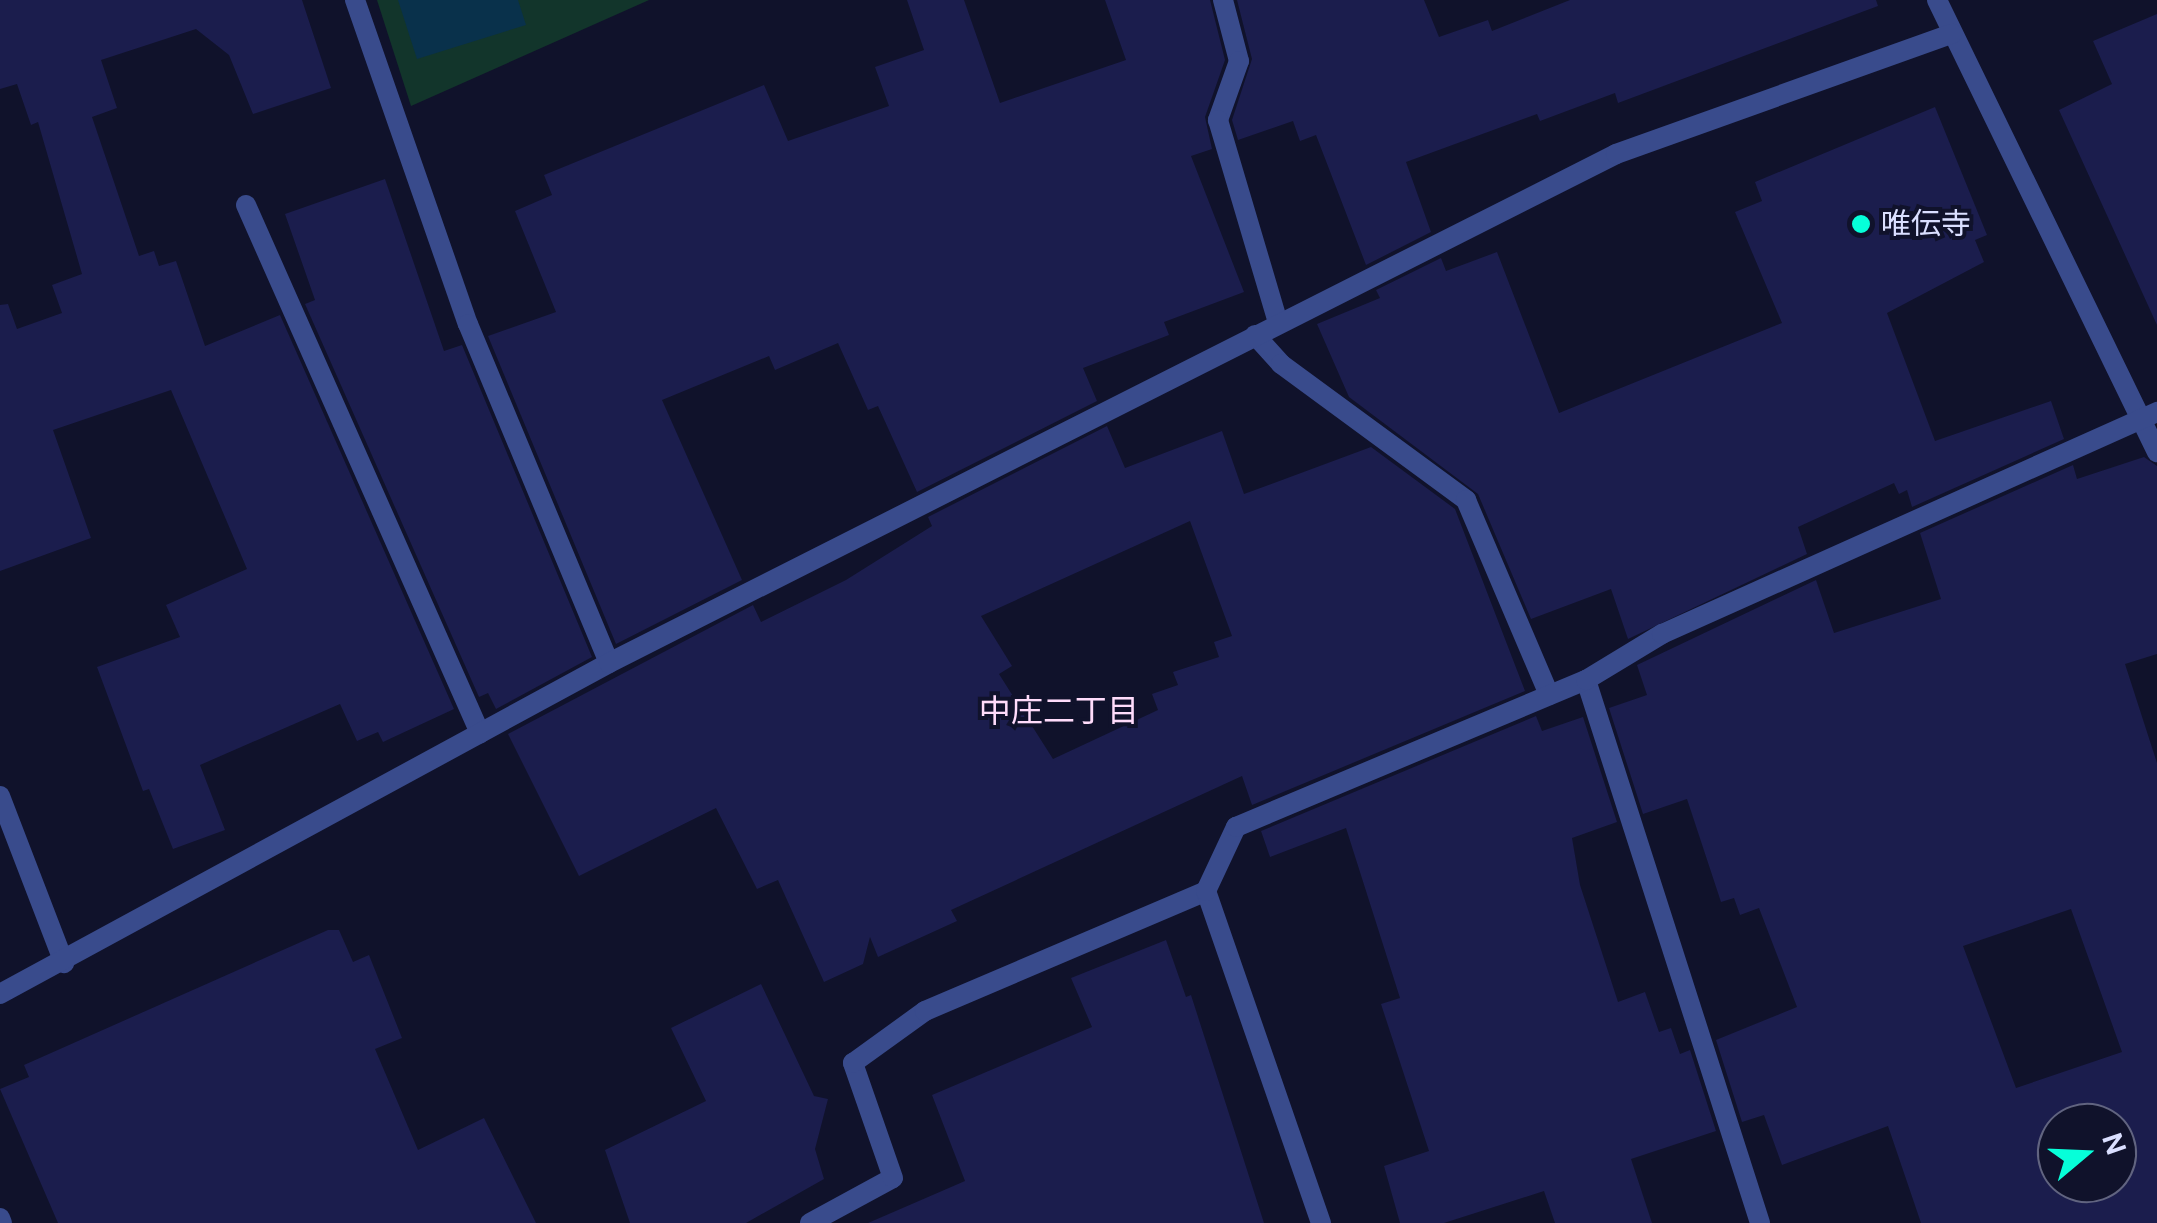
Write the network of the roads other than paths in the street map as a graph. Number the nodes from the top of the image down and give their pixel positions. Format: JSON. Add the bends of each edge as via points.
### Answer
{"nodes":[{"id":1,"x":354,"y":0,"type":"edge"},
{"id":2,"x":1223,"y":0,"type":"edge"},
{"id":3,"x":1937,"y":0,"type":"edge"},
{"id":4,"x":1952,"y":34,"type":"junction"},
{"id":5,"x":246,"y":205,"type":"dead end"},
{"id":6,"x":1278,"y":323,"type":"junction"},
{"id":7,"x":1255,"y":335,"type":"junction"},
{"id":8,"x":2151,"y":414,"type":"edge"},
{"id":9,"x":2157,"y":452,"type":"edge"},
{"id":10,"x":610,"y":663,"type":"junction"},
{"id":11,"x":1586,"y":680,"type":"junction"},
{"id":12,"x":1549,"y":695,"type":"junction"},
{"id":13,"x":480,"y":734,"type":"junction"},
{"id":14,"x":0,"y":796,"type":"edge"},
{"id":15,"x":1206,"y":890,"type":"junction"},
{"id":16,"x":64,"y":963,"type":"junction"},
{"id":17,"x":0,"y":994,"type":"edge"},
{"id":18,"x":810,"y":1223,"type":"edge"},
{"id":19,"x":1320,"y":1223,"type":"edge"},
{"id":20,"x":1760,"y":1223,"type":"edge"}],
"edges":[{"from":1,"to":10,"type":"street","via":[[468,324]]},
{"from":2,"to":6,"type":"street","via":[[1239,61],[1218,120]]},
{"from":3,"to":4,"type":"street"},
{"from":4,"to":6,"type":"street","via":[[1616,154]]},
{"from":4,"to":8,"type":"street"},
{"from":5,"to":13,"type":"street"},
{"from":6,"to":7,"type":"street"},
{"from":7,"to":10,"type":"street"},
{"from":7,"to":12,"type":"street","via":[[1281,364],[1466,500]]},
{"from":8,"to":9,"type":"street"},
{"from":8,"to":11,"type":"street","via":[[1662,634]]},
{"from":10,"to":13,"type":"street"},
{"from":11,"to":12,"type":"street"},
{"from":11,"to":20,"type":"street"},
{"from":12,"to":15,"type":"street","via":[[1236,827]]},
{"from":13,"to":16,"type":"street"},
{"from":14,"to":16,"type":"street"},
{"from":15,"to":18,"type":"street","via":[[925,1011],[852,1063],[893,1178]]},
{"from":15,"to":19,"type":"street"},
{"from":16,"to":17,"type":"street"}]}
